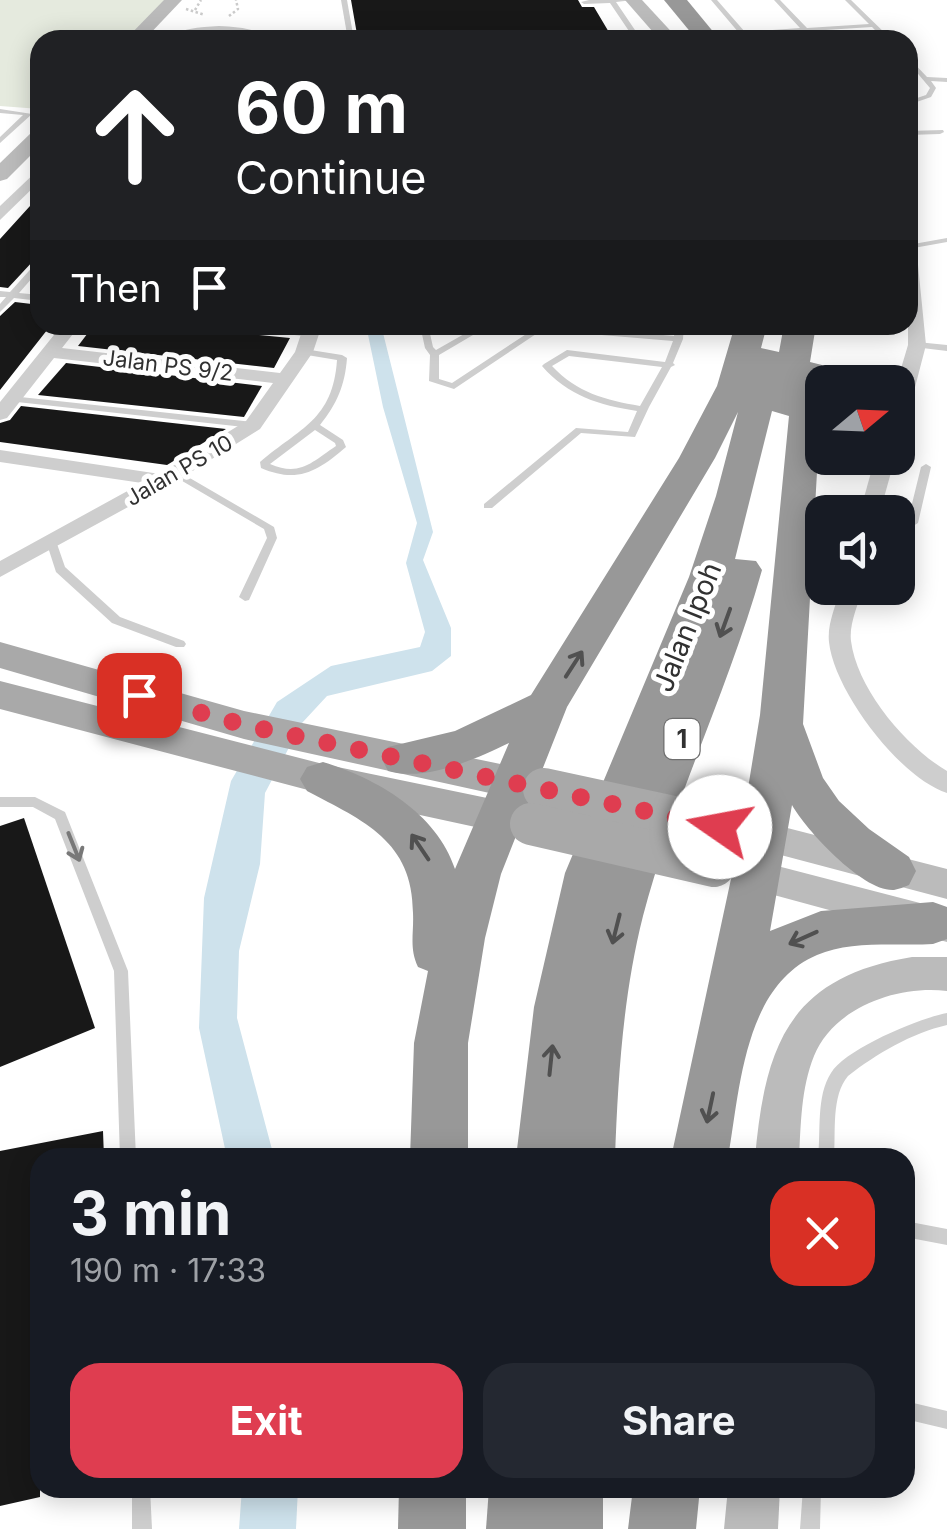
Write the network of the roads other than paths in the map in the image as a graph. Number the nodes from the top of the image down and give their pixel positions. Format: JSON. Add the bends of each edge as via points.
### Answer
{"nodes":[{"id":1,"x":344,"y":0,"type":"edge"},
{"id":2,"x":611,"y":0,"type":"edge"},
{"id":3,"x":632,"y":0,"type":"edge"},
{"id":4,"x":657,"y":0,"type":"edge"},
{"id":5,"x":714,"y":0,"type":"edge"},
{"id":6,"x":777,"y":0,"type":"edge"},
{"id":7,"x":848,"y":0,"type":"edge"},
{"id":8,"x":584,"y":2,"type":"edge"},
{"id":9,"x":170,"y":4,"type":"edge"},
{"id":10,"x":874,"y":25,"type":"junction"},
{"id":11,"x":144,"y":30,"type":"edge"},
{"id":12,"x":349,"y":30,"type":"edge"},
{"id":13,"x":631,"y":30,"type":"edge"},
{"id":14,"x":675,"y":30,"type":"edge"},
{"id":15,"x":740,"y":30,"type":"edge"},
{"id":16,"x":805,"y":30,"type":"joint"},
{"id":17,"x":879,"y":30,"type":"edge"},
{"id":18,"x":918,"y":70,"type":"edge"},
{"id":19,"x":927,"y":79,"type":"junction"},
{"id":20,"x":947,"y":80,"type":"edge"},
{"id":21,"x":918,"y":100,"type":"edge"},
{"id":22,"x":0,"y":111,"type":"edge"},
{"id":23,"x":30,"y":114,"type":"joint"},
{"id":24,"x":940,"y":132,"type":"dead end"},
{"id":25,"x":918,"y":133,"type":"edge"},
{"id":26,"x":0,"y":142,"type":"edge"},
{"id":27,"x":30,"y":145,"type":"edge"},
{"id":28,"x":0,"y":176,"type":"edge"},
{"id":29,"x":30,"y":178,"type":"edge"},
{"id":30,"x":30,"y":186,"type":"edge"},
{"id":31,"x":0,"y":215,"type":"edge"},
{"id":32,"x":947,"y":240,"type":"edge"},
{"id":33,"x":918,"y":245,"type":"edge"},
{"id":34,"x":30,"y":275,"type":"edge"},
{"id":35,"x":0,"y":294,"type":"edge"},
{"id":36,"x":13,"y":295,"type":"junction"},
{"id":37,"x":30,"y":297,"type":"edge"},
{"id":38,"x":0,"y":309,"type":"edge"},
{"id":39,"x":63,"y":335,"type":"edge"},
{"id":40,"x":426,"y":335,"type":"edge"},
{"id":41,"x":468,"y":335,"type":"edge"},
{"id":42,"x":529,"y":335,"type":"edge"},
{"id":43,"x":633,"y":335,"type":"edge"},
{"id":44,"x":679,"y":335,"type":"edge"},
{"id":45,"x":748,"y":335,"type":"edge"},
{"id":46,"x":750,"y":335,"type":"edge"},
{"id":47,"x":770,"y":335,"type":"edge"},
{"id":48,"x":798,"y":335,"type":"edge"},
{"id":49,"x":810,"y":335,"type":"edge"},
{"id":50,"x":916,"y":335,"type":"edge"},
{"id":51,"x":310,"y":337,"type":"edge"},
{"id":52,"x":678,"y":339,"type":"junction"},
{"id":53,"x":917,"y":345,"type":"junction"},
{"id":54,"x":947,"y":348,"type":"edge"},
{"id":55,"x":50,"y":352,"type":"junction"},
{"id":56,"x":435,"y":354,"type":"junction"},
{"id":57,"x":670,"y":365,"type":"junction"},
{"id":58,"x":911,"y":365,"type":"edge"},
{"id":59,"x":287,"y":379,"type":"junction"},
{"id":60,"x":6,"y":407,"type":"edge"},
{"id":61,"x":640,"y":410,"type":"junction"},
{"id":62,"x":253,"y":425,"type":"junction"},
{"id":63,"x":317,"y":427,"type":"junction"},
{"id":64,"x":0,"y":456,"type":"edge"},
{"id":65,"x":926,"y":468,"type":"dead end"},
{"id":66,"x":169,"y":476,"type":"junction"},
{"id":67,"x":488,"y":506,"type":"dead end"},
{"id":68,"x":915,"y":515,"type":"edge"},
{"id":69,"x":51,"y":541,"type":"junction"},
{"id":70,"x":0,"y":570,"type":"edge"},
{"id":71,"x":246,"y":597,"type":"dead end"},
{"id":72,"x":848,"y":605,"type":"edge"},
{"id":73,"x":180,"y":644,"type":"dead end"},
{"id":74,"x":0,"y":655,"type":"edge"},
{"id":75,"x":0,"y":696,"type":"edge"},
{"id":76,"x":546,"y":706,"type":"junction"},
{"id":77,"x":782,"y":715,"type":"junction"},
{"id":78,"x":239,"y":740,"type":"junction"},
{"id":79,"x":404,"y":759,"type":"junction"},
{"id":80,"x":332,"y":762,"type":"junction"},
{"id":81,"x":632,"y":764,"type":"junction"},
{"id":82,"x":947,"y":784,"type":"edge"},
{"id":83,"x":0,"y":802,"type":"edge"},
{"id":84,"x":523,"y":803,"type":"junction"},
{"id":85,"x":739,"y":851,"type":"junction"},
{"id":86,"x":892,"y":871,"type":"junction"},
{"id":87,"x":942,"y":911,"type":"edge"},
{"id":88,"x":947,"y":974,"type":"edge"},
{"id":89,"x":947,"y":1020,"type":"edge"},
{"id":90,"x":726,"y":1031,"type":"junction"},
{"id":91,"x":442,"y":1044,"type":"junction"},
{"id":92,"x":128,"y":1148,"type":"edge"},
{"id":93,"x":440,"y":1148,"type":"edge"},
{"id":94,"x":545,"y":1148,"type":"edge"},
{"id":95,"x":587,"y":1148,"type":"edge"},
{"id":96,"x":701,"y":1148,"type":"edge"},
{"id":97,"x":778,"y":1148,"type":"edge"},
{"id":98,"x":827,"y":1148,"type":"edge"},
{"id":99,"x":915,"y":1231,"type":"edge"},
{"id":100,"x":947,"y":1237,"type":"edge"},
{"id":101,"x":915,"y":1412,"type":"edge"},
{"id":102,"x":947,"y":1420,"type":"edge"},
{"id":103,"x":141,"y":1498,"type":"edge"},
{"id":104,"x":433,"y":1498,"type":"edge"},
{"id":105,"x":522,"y":1498,"type":"edge"},
{"id":106,"x":570,"y":1498,"type":"edge"},
{"id":107,"x":665,"y":1498,"type":"edge"},
{"id":108,"x":753,"y":1498,"type":"edge"},
{"id":109,"x":812,"y":1498,"type":"edge"},
{"id":110,"x":142,"y":1529,"type":"edge"},
{"id":111,"x":432,"y":1529,"type":"edge"},
{"id":112,"x":520,"y":1529,"type":"edge"},
{"id":113,"x":569,"y":1529,"type":"edge"},
{"id":114,"x":662,"y":1529,"type":"edge"},
{"id":115,"x":751,"y":1529,"type":"edge"},
{"id":116,"x":810,"y":1529,"type":"edge"}],
"edges":[{"from":1,"to":12,"type":"lane"},
{"from":2,"to":3,"type":"lane"},
{"from":2,"to":8,"type":"lane"},
{"from":2,"to":13,"type":"lane"},
{"from":3,"to":14,"type":"street"},
{"from":4,"to":14,"type":"highway"},
{"from":5,"to":15,"type":"lane"},
{"from":6,"to":16,"type":"lane"},
{"from":7,"to":10,"type":"lane"},
{"from":9,"to":11,"type":"street"},
{"from":10,"to":16,"type":"lane"},
{"from":10,"to":17,"type":"lane"},
{"from":18,"to":19,"type":"lane"},
{"from":19,"to":20,"type":"lane"},
{"from":19,"to":21,"type":"lane","via":[[934,88]]},
{"from":22,"to":23,"type":"lane"},
{"from":23,"to":26,"type":"lane"},
{"from":24,"to":25,"type":"lane"},
{"from":27,"to":28,"type":"street"},
{"from":28,"to":29,"type":"street"},
{"from":30,"to":31,"type":"street"},
{"from":32,"to":33,"type":"lane"},
{"from":34,"to":36,"type":"lane"},
{"from":35,"to":36,"type":"lane"},
{"from":36,"to":37,"type":"lane"},
{"from":36,"to":38,"type":"lane"},
{"from":39,"to":55,"type":"street"},
{"from":40,"to":56,"type":"lane"},
{"from":41,"to":56,"type":"lane"},
{"from":42,"to":56,"type":"lane","via":[[454,386],[434,381]]},
{"from":43,"to":52,"type":"lane"},
{"from":44,"to":52,"type":"lane"},
{"from":76,"to":45,"type":"highway","one_way":true,"via":[[705,443],[734,386]]},
{"from":46,"to":81,"type":"highway","via":[[706,530]]},
{"from":47,"to":81,"type":"highway","name":"Jalan Ipoh","number":"1","via":[[741,473],[709,578]]},
{"from":48,"to":95,"type":"highway","name":"Jalan Ipoh","number":"1","one_way":true,"via":[[738,586],[622,908],[607,966]]},
{"from":49,"to":77,"type":"highway"},
{"from":50,"to":53,"type":"street"},
{"from":51,"to":59,"type":"street","name":"Jalan PS 10"},
{"from":51,"to":63,"type":"lane","via":[[342,362],[340,387]]},
{"from":52,"to":57,"type":"lane"},
{"from":53,"to":54,"type":"lane"},
{"from":53,"to":58,"type":"street"},
{"from":55,"to":59,"type":"street","name":"Jalan PS 9/2"},
{"from":55,"to":60,"type":"street"},
{"from":57,"to":61,"type":"lane"},
{"from":57,"to":61,"type":"lane","via":[[567,352],[547,366],[584,399]]},
{"from":59,"to":62,"type":"street","name":"Jalan PS 10"},
{"from":60,"to":62,"type":"lane"},
{"from":61,"to":67,"type":"lane","via":[[632,435],[579,430]]},
{"from":62,"to":66,"type":"street","name":"Jalan PS 10"},
{"from":63,"to":63,"type":"lane","via":[[265,462],[265,466],[299,474],[341,447]]},
{"from":64,"to":66,"type":"street"},
{"from":65,"to":68,"type":"lane"},
{"from":66,"to":69,"type":"street","name":"Jalan PS 10"},
{"from":66,"to":71,"type":"lane","via":[[269,527],[272,538]]},
{"from":69,"to":70,"type":"street","name":"Jalan PS 10"},
{"from":69,"to":73,"type":"lane","via":[[60,569],[116,620]]},
{"from":72,"to":82,"type":"street","via":[[839,640],[861,696],[892,738]]},
{"from":74,"to":78,"type":"main road"},
{"from":75,"to":78,"type":"main road"},
{"from":76,"to":79,"type":"highway","via":[[465,745]]},
{"from":76,"to":84,"type":"highway"},
{"from":77,"to":85,"type":"highway"},
{"from":77,"to":86,"type":"highway","via":[[807,797],[854,846]]},
{"from":78,"to":80,"type":"main road"},
{"from":79,"to":80,"type":"main road"},
{"from":79,"to":84,"type":"main road"},
{"from":80,"to":84,"type":"main road"},
{"from":91,"to":80,"type":"highway","one_way":true,"via":[[432,977],[440,899],[429,859]]},
{"from":94,"to":81,"type":"highway","name":"Jalan Ipoh","number":"1","one_way":true,"via":[[558,1007],[578,915]]},
{"from":83,"to":92,"type":"lane","one_way":true,"via":[[35,802],[60,816],[121,971]]},
{"from":84,"to":85,"type":"main road","bridge":true},
{"from":84,"to":91,"type":"highway","via":[[477,874]]},
{"from":85,"to":86,"type":"street"},
{"from":85,"to":87,"type":"street"},
{"from":85,"to":90,"type":"highway"},
{"from":86,"to":87,"type":"street"},
{"from":87,"to":90,"type":"highway","one_way":true,"via":[[801,936],[751,981]]},
{"from":88,"to":97,"type":"street","via":[[929,971],[850,991],[802,1033],[782,1084]]},
{"from":89,"to":98,"type":"lane","via":[[841,1069]]},
{"from":90,"to":96,"type":"highway","one_way":true},
{"from":91,"to":93,"type":"highway"},
{"from":99,"to":100,"type":"lane"},
{"from":101,"to":102,"type":"lane"},
{"from":103,"to":110,"type":"lane"},
{"from":104,"to":111,"type":"highway"},
{"from":105,"to":112,"type":"highway"},
{"from":106,"to":113,"type":"highway"},
{"from":107,"to":114,"type":"highway"},
{"from":108,"to":115,"type":"street"},
{"from":109,"to":116,"type":"lane"}]}
